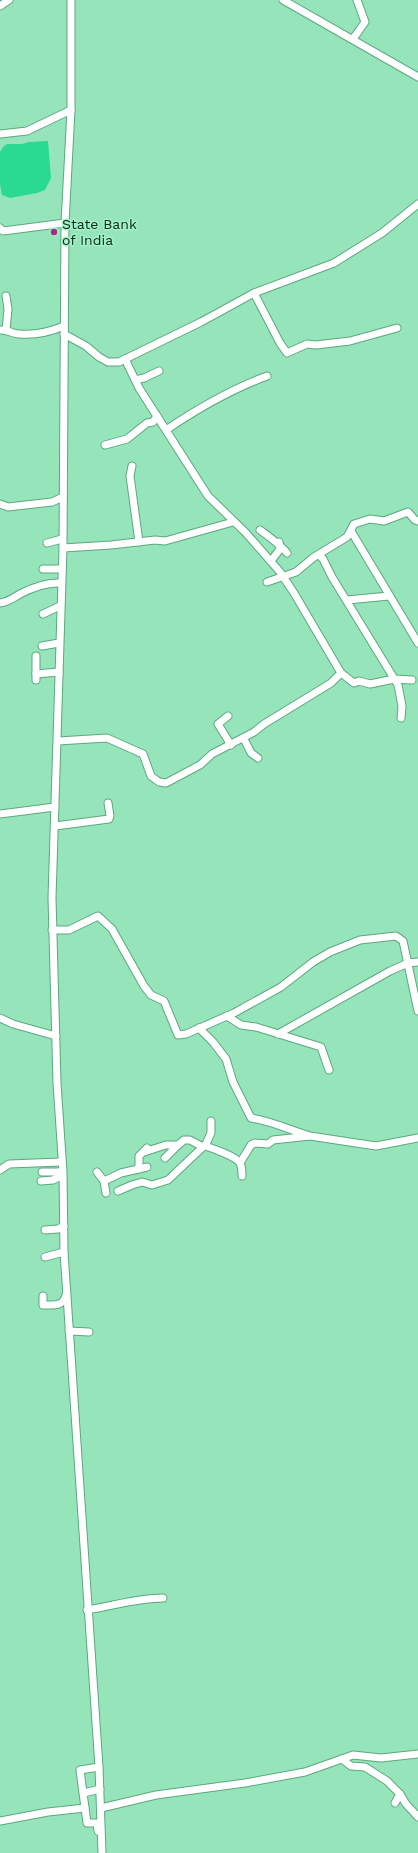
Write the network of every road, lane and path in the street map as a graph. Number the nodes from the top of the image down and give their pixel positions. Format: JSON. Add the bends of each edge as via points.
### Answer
{"nodes":[{"id":1,"x":9,"y":0,"type":"edge"},
{"id":2,"x":71,"y":0,"type":"edge"},
{"id":3,"x":283,"y":0,"type":"edge"},
{"id":4,"x":357,"y":0,"type":"edge"},
{"id":5,"x":0,"y":6,"type":"edge"},
{"id":6,"x":353,"y":39,"type":"junction"},
{"id":7,"x":418,"y":77,"type":"edge"},
{"id":8,"x":71,"y":110,"type":"junction"},
{"id":9,"x":0,"y":134,"type":"edge"},
{"id":10,"x":417,"y":207,"type":"edge"},
{"id":11,"x":65,"y":223,"type":"junction"},
{"id":12,"x":0,"y":228,"type":"edge"},
{"id":13,"x":254,"y":293,"type":"junction"},
{"id":14,"x":6,"y":296,"type":"dead end"},
{"id":15,"x":397,"y":328,"type":"dead end"},
{"id":16,"x":3,"y":330,"type":"edge"},
{"id":17,"x":64,"y":330,"type":"junction"},
{"id":18,"x":125,"y":359,"type":"junction"},
{"id":19,"x":160,"y":371,"type":"dead end"},
{"id":20,"x":267,"y":376,"type":"dead end"},
{"id":21,"x":135,"y":380,"type":"junction"},
{"id":22,"x":157,"y":416,"type":"junction"},
{"id":23,"x":166,"y":430,"type":"junction"},
{"id":24,"x":105,"y":446,"type":"dead end"},
{"id":25,"x":132,"y":466,"type":"dead end"},
{"id":26,"x":63,"y":497,"type":"junction"},
{"id":27,"x":0,"y":504,"type":"edge"},
{"id":28,"x":418,"y":521,"type":"edge"},
{"id":29,"x":233,"y":522,"type":"junction"},
{"id":30,"x":260,"y":530,"type":"dead end"},
{"id":31,"x":351,"y":531,"type":"junction"},
{"id":32,"x":62,"y":539,"type":"junction"},
{"id":33,"x":139,"y":542,"type":"junction"},
{"id":34,"x":279,"y":542,"type":"junction"},
{"id":35,"x":46,"y":543,"type":"dead end"},
{"id":36,"x":62,"y":548,"type":"junction"},
{"id":37,"x":287,"y":553,"type":"dead end"},
{"id":38,"x":319,"y":555,"type":"junction"},
{"id":39,"x":271,"y":561,"type":"junction"},
{"id":40,"x":43,"y":569,"type":"dead end"},
{"id":41,"x":62,"y":569,"type":"junction"},
{"id":42,"x":282,"y":576,"type":"junction"},
{"id":43,"x":267,"y":582,"type":"dead end"},
{"id":44,"x":61,"y":583,"type":"junction"},
{"id":45,"x":389,"y":596,"type":"junction"},
{"id":46,"x":346,"y":600,"type":"junction"},
{"id":47,"x":0,"y":603,"type":"edge"},
{"id":48,"x":60,"y":606,"type":"junction"},
{"id":49,"x":43,"y":614,"type":"dead end"},
{"id":50,"x":59,"y":643,"type":"junction"},
{"id":51,"x":418,"y":643,"type":"edge"},
{"id":52,"x":42,"y":646,"type":"dead end"},
{"id":53,"x":36,"y":656,"type":"dead end"},
{"id":54,"x":59,"y":672,"type":"junction"},
{"id":55,"x":341,"y":673,"type":"junction"},
{"id":56,"x":394,"y":679,"type":"junction"},
{"id":57,"x":412,"y":680,"type":"dead end"},
{"id":58,"x":228,"y":716,"type":"dead end"},
{"id":59,"x":401,"y":718,"type":"dead end"},
{"id":60,"x":244,"y":738,"type":"junction"},
{"id":61,"x":58,"y":741,"type":"junction"},
{"id":62,"x":231,"y":746,"type":"junction"},
{"id":63,"x":258,"y":758,"type":"dead end"},
{"id":64,"x":108,"y":803,"type":"dead end"},
{"id":65,"x":55,"y":807,"type":"junction"},
{"id":66,"x":0,"y":814,"type":"edge"},
{"id":67,"x":55,"y":826,"type":"junction"},
{"id":68,"x":52,"y":930,"type":"junction"},
{"id":69,"x":418,"y":962,"type":"edge"},
{"id":70,"x":408,"y":963,"type":"junction"},
{"id":71,"x":418,"y":1011,"type":"edge"},
{"id":72,"x":227,"y":1016,"type":"junction"},
{"id":73,"x":0,"y":1018,"type":"edge"},
{"id":74,"x":199,"y":1028,"type":"junction"},
{"id":75,"x":278,"y":1034,"type":"junction"},
{"id":76,"x":56,"y":1036,"type":"junction"},
{"id":77,"x":329,"y":1070,"type":"dead end"},
{"id":78,"x":211,"y":1121,"type":"dead end"},
{"id":79,"x":310,"y":1136,"type":"junction"},
{"id":80,"x":418,"y":1138,"type":"edge"},
{"id":81,"x":178,"y":1145,"type":"junction"},
{"id":82,"x":204,"y":1146,"type":"junction"},
{"id":83,"x":165,"y":1158,"type":"dead end"},
{"id":84,"x":62,"y":1162,"type":"junction"},
{"id":85,"x":240,"y":1163,"type":"junction"},
{"id":86,"x":0,"y":1170,"type":"edge"},
{"id":87,"x":42,"y":1172,"type":"dead end"},
{"id":88,"x":61,"y":1172,"type":"junction"},
{"id":89,"x":97,"y":1172,"type":"dead end"},
{"id":90,"x":242,"y":1176,"type":"dead end"},
{"id":91,"x":41,"y":1181,"type":"dead end"},
{"id":92,"x":104,"y":1181,"type":"junction"},
{"id":93,"x":118,"y":1191,"type":"dead end"},
{"id":94,"x":106,"y":1193,"type":"dead end"},
{"id":95,"x":64,"y":1226,"type":"junction"},
{"id":96,"x":45,"y":1230,"type":"dead end"},
{"id":97,"x":64,"y":1252,"type":"junction"},
{"id":98,"x":45,"y":1256,"type":"dead end"},
{"id":99,"x":67,"y":1292,"type":"junction"},
{"id":100,"x":43,"y":1296,"type":"dead end"},
{"id":101,"x":69,"y":1331,"type":"junction"},
{"id":102,"x":89,"y":1332,"type":"dead end"},
{"id":103,"x":163,"y":1598,"type":"dead end"},
{"id":104,"x":87,"y":1610,"type":"junction"},
{"id":105,"x":418,"y":1754,"type":"edge"},
{"id":106,"x":342,"y":1759,"type":"junction"},
{"id":107,"x":99,"y":1767,"type":"junction"},
{"id":108,"x":100,"y":1789,"type":"junction"},
{"id":109,"x":84,"y":1793,"type":"junction"},
{"id":110,"x":400,"y":1794,"type":"junction"},
{"id":111,"x":395,"y":1803,"type":"dead end"},
{"id":112,"x":84,"y":1808,"type":"junction"},
{"id":113,"x":101,"y":1808,"type":"junction"},
{"id":114,"x":418,"y":1817,"type":"edge"},
{"id":115,"x":0,"y":1821,"type":"edge"},
{"id":116,"x":101,"y":1831,"type":"junction"},
{"id":117,"x":102,"y":1853,"type":"edge"}],
"edges":[{"from":1,"to":5,"type":"street"},
{"from":2,"to":8,"type":"street"},
{"from":3,"to":6,"type":"street"},
{"from":4,"to":6,"type":"street","via":[[365,22]]},
{"from":6,"to":7,"type":"street"},
{"from":8,"to":9,"type":"street","via":[[27,132]]},
{"from":8,"to":11,"type":"street"},
{"from":10,"to":13,"type":"street","via":[[334,263]]},
{"from":11,"to":12,"type":"street","via":[[3,231]]},
{"from":11,"to":17,"type":"street"},
{"from":13,"to":15,"type":"street","via":[[287,352],[307,344],[350,341]]},
{"from":13,"to":18,"type":"street"},
{"from":14,"to":16,"type":"street","via":[[8,309]]},
{"from":16,"to":17,"type":"street","via":[[17,334]]},
{"from":17,"to":18,"type":"street","via":[[99,358],[108,362]]},
{"from":17,"to":26,"type":"street"},
{"from":18,"to":21,"type":"street"},
{"from":19,"to":21,"type":"street"},
{"from":20,"to":23,"type":"street","via":[[198,410]]},
{"from":21,"to":22,"type":"street"},
{"from":22,"to":23,"type":"street"},
{"from":22,"to":24,"type":"street","via":[[153,422],[147,422],[127,439]]},
{"from":23,"to":29,"type":"street","via":[[208,496]]},
{"from":25,"to":33,"type":"street","via":[[130,476]]},
{"from":26,"to":27,"type":"street","via":[[52,502],[8,507]]},
{"from":26,"to":32,"type":"street"},
{"from":28,"to":31,"type":"street","via":[[408,512],[384,521],[370,519],[354,524]]},
{"from":29,"to":33,"type":"street","via":[[166,541]]},
{"from":29,"to":39,"type":"street"},
{"from":30,"to":34,"type":"street","via":[[272,541]]},
{"from":31,"to":38,"type":"street","via":[[347,537]]},
{"from":31,"to":45,"type":"street"},
{"from":32,"to":35,"type":"street"},
{"from":32,"to":36,"type":"street"},
{"from":33,"to":36,"type":"street"},
{"from":34,"to":37,"type":"street"},
{"from":34,"to":39,"type":"street","via":[[280,549]]},
{"from":36,"to":41,"type":"street"},
{"from":38,"to":42,"type":"street","via":[[296,572]]},
{"from":38,"to":46,"type":"street","via":[[324,559]]},
{"from":39,"to":42,"type":"street"},
{"from":40,"to":41,"type":"street"},
{"from":41,"to":44,"type":"street"},
{"from":42,"to":43,"type":"street"},
{"from":42,"to":55,"type":"street"},
{"from":44,"to":47,"type":"street","via":[[38,586],[5,603]]},
{"from":44,"to":48,"type":"street"},
{"from":45,"to":46,"type":"street"},
{"from":45,"to":51,"type":"street"},
{"from":46,"to":56,"type":"street"},
{"from":48,"to":49,"type":"street"},
{"from":48,"to":50,"type":"street"},
{"from":50,"to":52,"type":"street"},
{"from":50,"to":54,"type":"street"},
{"from":53,"to":54,"type":"street","via":[[36,677]]},
{"from":54,"to":61,"type":"street"},
{"from":55,"to":56,"type":"street","via":[[354,683],[360,681],[370,684]]},
{"from":55,"to":60,"type":"street","via":[[331,683]]},
{"from":56,"to":57,"type":"street"},
{"from":56,"to":59,"type":"street","via":[[400,694]]},
{"from":58,"to":62,"type":"street","via":[[218,724]]},
{"from":60,"to":62,"type":"street"},
{"from":60,"to":63,"type":"street","via":[[251,753]]},
{"from":61,"to":62,"type":"street","via":[[89,738],[112,740],[143,754],[151,776],[163,783],[200,765],[212,754]]},
{"from":61,"to":65,"type":"street"},
{"from":64,"to":67,"type":"street","via":[[109,819]]},
{"from":65,"to":66,"type":"street"},
{"from":65,"to":67,"type":"street"},
{"from":67,"to":68,"type":"street"},
{"from":68,"to":74,"type":"street","via":[[70,930],[98,916],[112,929],[151,995],[164,1000],[178,1035]]},
{"from":68,"to":76,"type":"street"},
{"from":69,"to":70,"type":"street"},
{"from":70,"to":71,"type":"street"},
{"from":70,"to":72,"type":"street","via":[[403,941],[396,936],[360,940],[312,962],[281,987]]},
{"from":70,"to":75,"type":"street"},
{"from":72,"to":74,"type":"street"},
{"from":72,"to":75,"type":"street","via":[[241,1025]]},
{"from":73,"to":76,"type":"street"},
{"from":74,"to":79,"type":"street","via":[[226,1060],[233,1082],[251,1118],[277,1123],[286,1129]]},
{"from":75,"to":77,"type":"street","via":[[320,1047]]},
{"from":76,"to":84,"type":"street"},
{"from":78,"to":82,"type":"street","via":[[211,1133]]},
{"from":79,"to":80,"type":"street","via":[[376,1146]]},
{"from":79,"to":85,"type":"street","via":[[273,1140],[268,1144],[255,1143]]},
{"from":81,"to":82,"type":"street","via":[[184,1140],[190,1140]]},
{"from":81,"to":83,"type":"street"},
{"from":81,"to":92,"type":"street","via":[[146,1150],[139,1156],[143,1168]]},
{"from":82,"to":85,"type":"street","via":[[223,1152]]},
{"from":82,"to":93,"type":"street","via":[[168,1180],[152,1186],[142,1182],[132,1184]]},
{"from":84,"to":86,"type":"street","via":[[9,1164]]},
{"from":84,"to":88,"type":"street"},
{"from":85,"to":90,"type":"street"},
{"from":87,"to":88,"type":"street"},
{"from":88,"to":91,"type":"street","via":[[59,1177],[53,1180]]},
{"from":88,"to":95,"type":"street"},
{"from":89,"to":92,"type":"street"},
{"from":92,"to":94,"type":"street"},
{"from":95,"to":96,"type":"street"},
{"from":95,"to":97,"type":"street"},
{"from":97,"to":98,"type":"street"},
{"from":97,"to":99,"type":"street"},
{"from":99,"to":100,"type":"street","via":[[65,1300],[56,1306],[43,1305]]},
{"from":99,"to":101,"type":"street"},
{"from":101,"to":102,"type":"street"},
{"from":101,"to":104,"type":"street"},
{"from":103,"to":104,"type":"street","via":[[120,1602]]},
{"from":104,"to":107,"type":"street"},
{"from":105,"to":106,"type":"street","via":[[381,1758],[353,1755]]},
{"from":106,"to":110,"type":"street","via":[[351,1766],[365,1767],[387,1781]]},
{"from":106,"to":113,"type":"street","via":[[305,1772],[156,1795]]},
{"from":107,"to":108,"type":"street"},
{"from":107,"to":109,"type":"street","via":[[80,1770]]},
{"from":108,"to":109,"type":"street"},
{"from":108,"to":113,"type":"street"},
{"from":109,"to":112,"type":"street"},
{"from":110,"to":111,"type":"street"},
{"from":110,"to":114,"type":"street"},
{"from":112,"to":115,"type":"street"},
{"from":112,"to":116,"type":"street","via":[[87,1823],[97,1823],[98,1831]]},
{"from":113,"to":116,"type":"street"},
{"from":116,"to":117,"type":"street"}]}
